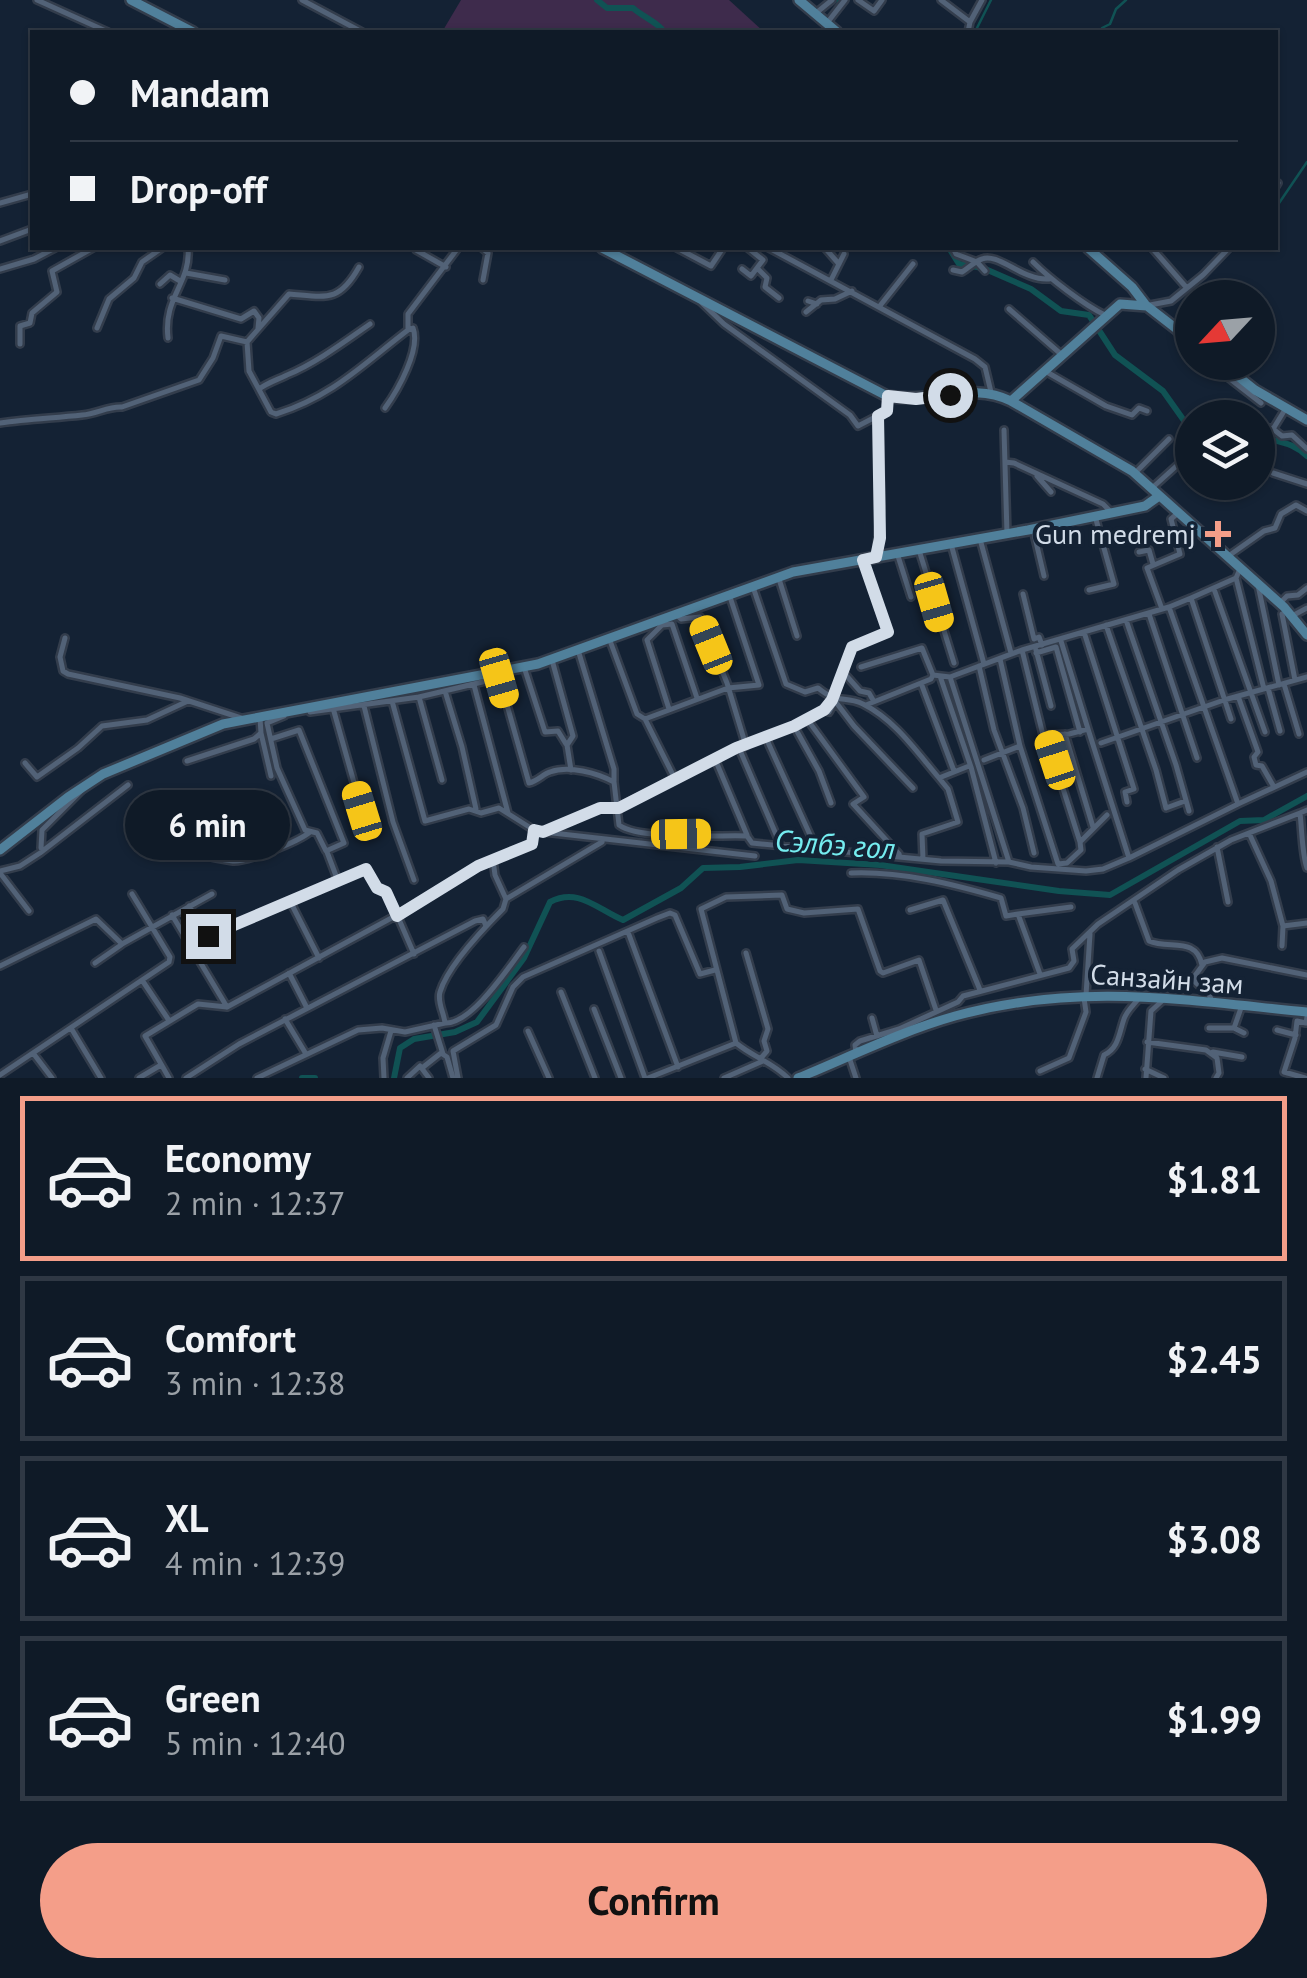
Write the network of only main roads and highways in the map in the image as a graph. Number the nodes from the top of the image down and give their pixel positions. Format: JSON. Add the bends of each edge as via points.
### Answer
{"nodes":[{"id":1,"x":131,"y":0,"type":"edge"},
{"id":2,"x":799,"y":0,"type":"edge"},
{"id":3,"x":189,"y":30,"type":"edge"},
{"id":4,"x":835,"y":30,"type":"edge"},
{"id":5,"x":606,"y":250,"type":"edge"},
{"id":6,"x":1090,"y":250,"type":"edge"},
{"id":7,"x":1132,"y":288,"type":"junction"},
{"id":8,"x":1120,"y":304,"type":"junction"},
{"id":9,"x":1147,"y":306,"type":"junction"},
{"id":10,"x":1175,"y":328,"type":"edge"},
{"id":11,"x":1246,"y":380,"type":"edge"},
{"id":12,"x":1012,"y":402,"type":"junction"},
{"id":13,"x":1307,"y":420,"type":"edge"},
{"id":14,"x":1159,"y":496,"type":"junction"},
{"id":15,"x":1145,"y":506,"type":"junction"},
{"id":16,"x":1307,"y":635,"type":"edge"},
{"id":17,"x":0,"y":850,"type":"edge"},
{"id":18,"x":1307,"y":1019,"type":"edge"},
{"id":19,"x":798,"y":1078,"type":"edge"}],
"edges":[{"from":1,"to":3,"type":"main road"},
{"from":2,"to":4,"type":"main road"},
{"from":5,"to":12,"type":"main road","via":[[888,396],[992,392]]},
{"from":6,"to":7,"type":"main road"},
{"from":7,"to":8,"type":"main road"},
{"from":7,"to":9,"type":"main road"},
{"from":8,"to":9,"type":"main road"},
{"from":8,"to":12,"type":"main road"},
{"from":9,"to":10,"type":"main road"},
{"from":11,"to":13,"type":"main road"},
{"from":12,"to":14,"type":"main road","via":[[1133,472]]},
{"from":14,"to":15,"type":"main road"},
{"from":14,"to":15,"type":"main road"},
{"from":14,"to":16,"type":"main road"},
{"from":15,"to":17,"type":"main road","via":[[778,576],[552,660],[444,688],[244,718],[140,756],[86,784]]},
{"from":18,"to":19,"type":"main road","name":"Санзайн зам","via":[[1169,997],[1085,995],[952,1017]]}]}
